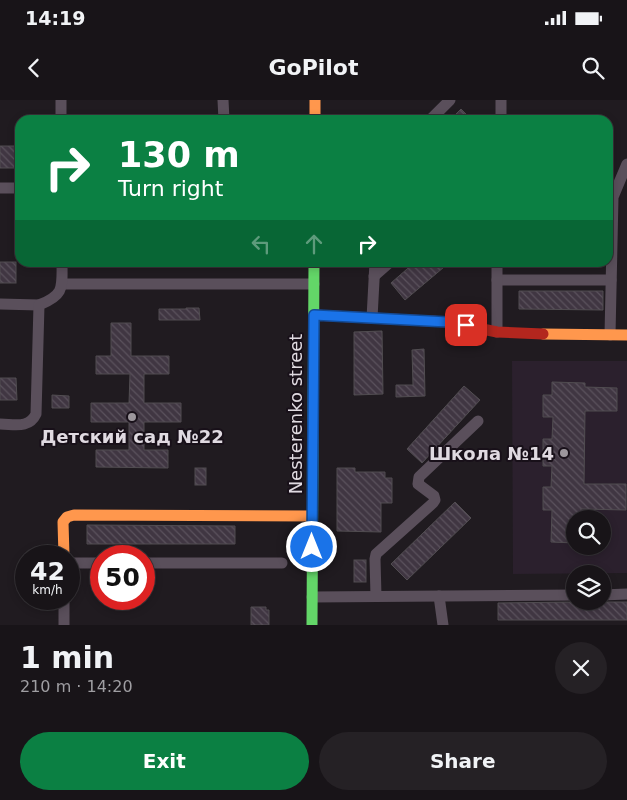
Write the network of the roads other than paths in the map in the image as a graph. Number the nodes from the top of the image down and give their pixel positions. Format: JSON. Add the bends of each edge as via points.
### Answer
{"nodes":[{"id":1,"x":61,"y":100,"type":"edge"},
{"id":2,"x":223,"y":100,"type":"edge"},
{"id":3,"x":315,"y":100,"type":"edge"},
{"id":4,"x":450,"y":100,"type":"edge"},
{"id":5,"x":501,"y":100,"type":"edge"},
{"id":6,"x":61,"y":115,"type":"edge"},
{"id":7,"x":224,"y":115,"type":"edge"},
{"id":8,"x":315,"y":115,"type":"edge"},
{"id":9,"x":435,"y":115,"type":"edge"},
{"id":10,"x":500,"y":115,"type":"edge"},
{"id":11,"x":627,"y":164,"type":"edge"},
{"id":12,"x":613,"y":185,"type":"edge"},
{"id":13,"x":0,"y":188,"type":"edge"},
{"id":14,"x":15,"y":188,"type":"edge"},
{"id":15,"x":62,"y":267,"type":"edge"},
{"id":16,"x":314,"y":267,"type":"edge"},
{"id":17,"x":375,"y":267,"type":"edge"},
{"id":18,"x":384,"y":267,"type":"edge"},
{"id":19,"x":497,"y":267,"type":"edge"},
{"id":20,"x":611,"y":267,"type":"edge"},
{"id":21,"x":374,"y":276,"type":"junction"},
{"id":22,"x":497,"y":280,"type":"junction"},
{"id":23,"x":611,"y":280,"type":"junction"},
{"id":24,"x":62,"y":284,"type":"junction"},
{"id":25,"x":314,"y":284,"type":"junction"},
{"id":26,"x":0,"y":304,"type":"edge"},
{"id":27,"x":39,"y":304,"type":"junction"},
{"id":28,"x":314,"y":315,"type":"junction"},
{"id":29,"x":372,"y":318,"type":"junction"},
{"id":30,"x":497,"y":332,"type":"junction"},
{"id":31,"x":610,"y":335,"type":"junction"},
{"id":32,"x":627,"y":335,"type":"edge"},
{"id":33,"x":478,"y":421,"type":"dead end"},
{"id":34,"x":0,"y":424,"type":"edge"},
{"id":35,"x":312,"y":516,"type":"junction"},
{"id":36,"x":64,"y":545,"type":"edge"},
{"id":37,"x":155,"y":563,"type":"edge"},
{"id":38,"x":282,"y":563,"type":"dead end"},
{"id":39,"x":611,"y":594,"type":"edge"},
{"id":40,"x":627,"y":594,"type":"edge"},
{"id":41,"x":566,"y":595,"type":"edge"},
{"id":42,"x":376,"y":596,"type":"junction"},
{"id":43,"x":438,"y":596,"type":"junction"},
{"id":44,"x":312,"y":597,"type":"junction"},
{"id":45,"x":64,"y":610,"type":"edge"},
{"id":46,"x":64,"y":625,"type":"edge"},
{"id":47,"x":312,"y":625,"type":"edge"},
{"id":48,"x":443,"y":625,"type":"edge"}],
"edges":[{"from":1,"to":6,"type":"street"},
{"from":2,"to":7,"type":"street"},
{"from":3,"to":8,"type":"street"},
{"from":4,"to":9,"type":"street"},
{"from":5,"to":10,"type":"street"},
{"from":11,"to":12,"type":"street"},
{"from":13,"to":14,"type":"street"},
{"from":15,"to":24,"type":"street"},
{"from":16,"to":25,"type":"street","name":"Nesterenko street"},
{"from":17,"to":21,"type":"street"},
{"from":18,"to":21,"type":"street"},
{"from":19,"to":22,"type":"street"},
{"from":20,"to":23,"type":"street"},
{"from":21,"to":29,"type":"street"},
{"from":22,"to":23,"type":"street"},
{"from":22,"to":30,"type":"street"},
{"from":23,"to":31,"type":"street"},
{"from":24,"to":25,"type":"street"},
{"from":24,"to":27,"type":"street","via":[[54,298]]},
{"from":25,"to":28,"type":"street","name":"Nesterenko street"},
{"from":26,"to":27,"type":"street"},
{"from":27,"to":34,"type":"street","via":[[36,414],[30,423]]},
{"from":28,"to":29,"type":"street"},
{"from":28,"to":35,"type":"street","name":"Nesterenko street"},
{"from":29,"to":30,"type":"street","via":[[448,322]]},
{"from":30,"to":31,"type":"street"},
{"from":31,"to":32,"type":"street"},
{"from":33,"to":42,"type":"street","via":[[419,477],[418,484],[435,500],[376,554]]},
{"from":35,"to":36,"type":"street","via":[[74,515],[66,517],[63,522]]},
{"from":35,"to":44,"type":"street","name":"Nesterenko street"},
{"from":37,"to":38,"type":"street"},
{"from":39,"to":40,"type":"street"},
{"from":41,"to":43,"type":"street"},
{"from":42,"to":43,"type":"street"},
{"from":42,"to":44,"type":"street"},
{"from":43,"to":48,"type":"street"},
{"from":44,"to":47,"type":"street","name":"Nesterenko street"},
{"from":45,"to":46,"type":"street"}]}
